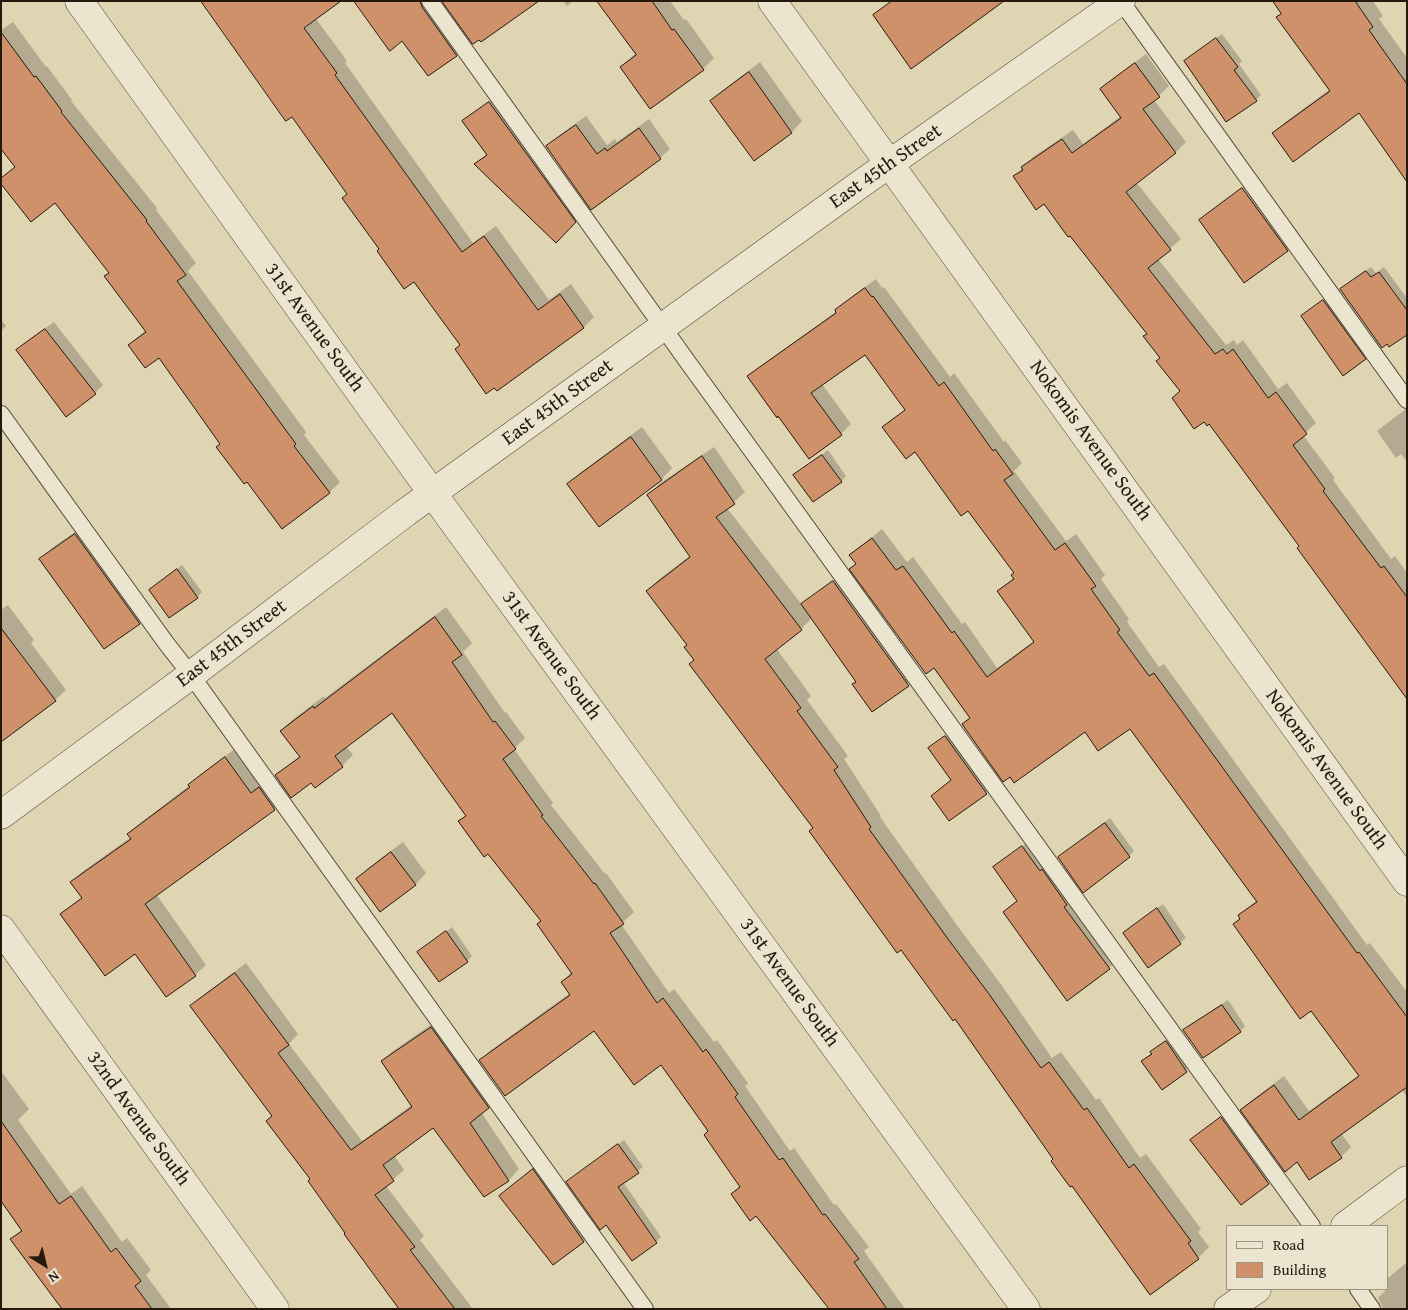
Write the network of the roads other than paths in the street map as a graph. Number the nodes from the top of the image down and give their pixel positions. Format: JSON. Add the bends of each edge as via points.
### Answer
{"nodes":[{"id":1,"x":79,"y":1,"type":"edge"},
{"id":2,"x":430,"y":1,"type":"edge"},
{"id":3,"x":772,"y":1,"type":"edge"},
{"id":4,"x":1121,"y":1,"type":"edge"},
{"id":5,"x":890,"y":164,"type":"junction"},
{"id":6,"x":663,"y":326,"type":"junction"},
{"id":7,"x":1407,"y":400,"type":"edge"},
{"id":8,"x":1,"y":414,"type":"edge"},
{"id":9,"x":433,"y":494,"type":"junction"},
{"id":10,"x":191,"y":675,"type":"junction"},
{"id":11,"x":1,"y":815,"type":"edge"},
{"id":12,"x":1407,"y":882,"type":"edge"},
{"id":13,"x":1,"y":929,"type":"edge"},
{"id":14,"x":1407,"y":1180,"type":"edge"},
{"id":15,"x":1311,"y":1225,"type":"edge"},
{"id":16,"x":1346,"y":1225,"type":"edge"},
{"id":17,"x":1256,"y":1290,"type":"edge"},
{"id":18,"x":1359,"y":1290,"type":"edge"},
{"id":19,"x":275,"y":1309,"type":"edge"},
{"id":20,"x":645,"y":1309,"type":"edge"},
{"id":21,"x":1026,"y":1309,"type":"edge"},
{"id":22,"x":1228,"y":1309,"type":"edge"},
{"id":23,"x":1372,"y":1309,"type":"edge"}],
"edges":[{"from":1,"to":9,"type":"street","name":"31st Avenue South"},
{"from":2,"to":6,"type":"lane"},
{"from":3,"to":5,"type":"street","name":"Nokomis Avenue South"},
{"from":4,"to":5,"type":"street","name":"East 45th Street"},
{"from":4,"to":7,"type":"lane"},
{"from":5,"to":6,"type":"street","name":"East 45th Street"},
{"from":5,"to":12,"type":"street","name":"Nokomis Avenue South"},
{"from":6,"to":9,"type":"street","name":"East 45th Street"},
{"from":6,"to":15,"type":"lane"},
{"from":8,"to":10,"type":"lane"},
{"from":9,"to":10,"type":"street","name":"East 45th Street"},
{"from":9,"to":21,"type":"street","name":"31st Avenue South"},
{"from":10,"to":11,"type":"street","name":"East 45th Street"},
{"from":10,"to":20,"type":"lane"},
{"from":13,"to":19,"type":"street","name":"32nd Avenue South"},
{"from":14,"to":16,"type":"street"},
{"from":17,"to":22,"type":"street"},
{"from":18,"to":23,"type":"lane"}]}
